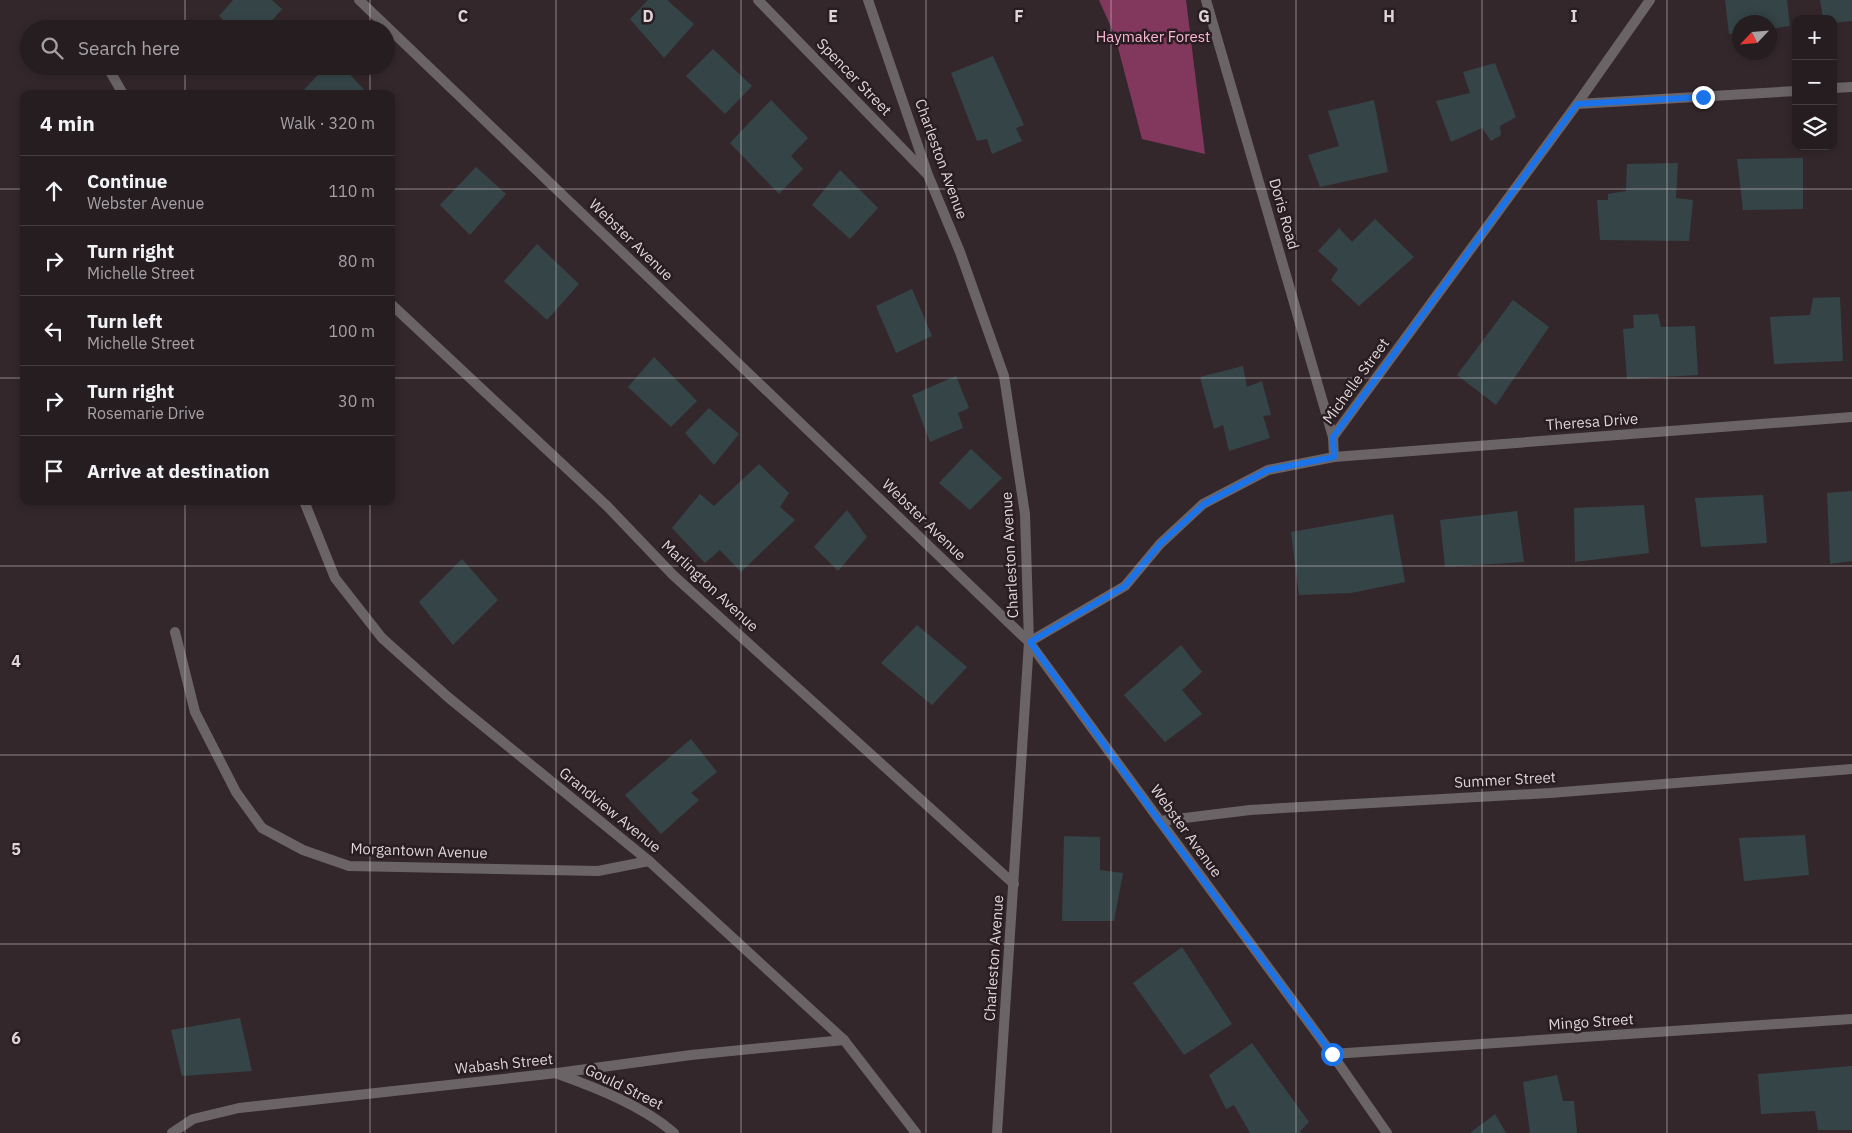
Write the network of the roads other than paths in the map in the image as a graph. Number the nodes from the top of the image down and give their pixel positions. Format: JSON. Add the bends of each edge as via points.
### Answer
{"nodes":[{"id":1,"x":359,"y":0,"type":"edge"},
{"id":2,"x":758,"y":0,"type":"edge"},
{"id":3,"x":868,"y":0,"type":"edge"},
{"id":4,"x":1206,"y":0,"type":"edge"},
{"id":5,"x":1650,"y":0,"type":"edge"},
{"id":6,"x":380,"y":20,"type":"edge"},
{"id":7,"x":395,"y":34,"type":"edge"},
{"id":8,"x":112,"y":75,"type":"edge"},
{"id":9,"x":1852,"y":87,"type":"edge"},
{"id":10,"x":1837,"y":88,"type":"edge"},
{"id":11,"x":121,"y":90,"type":"edge"},
{"id":12,"x":1792,"y":91,"type":"edge"},
{"id":13,"x":1577,"y":104,"type":"junction"},
{"id":14,"x":928,"y":175,"type":"junction"},
{"id":15,"x":395,"y":308,"type":"edge"},
{"id":16,"x":1852,"y":417,"type":"edge"},
{"id":17,"x":1333,"y":437,"type":"junction"},
{"id":18,"x":1334,"y":457,"type":"junction"},
{"id":19,"x":306,"y":505,"type":"edge"},
{"id":20,"x":175,"y":632,"type":"dead end"},
{"id":21,"x":1030,"y":642,"type":"junction"},
{"id":22,"x":1852,"y":769,"type":"edge"},
{"id":23,"x":1160,"y":822,"type":"junction"},
{"id":24,"x":649,"y":860,"type":"junction"},
{"id":25,"x":1014,"y":884,"type":"junction"},
{"id":26,"x":1852,"y":1019,"type":"edge"},
{"id":27,"x":844,"y":1040,"type":"junction"},
{"id":28,"x":1332,"y":1054,"type":"junction"},
{"id":29,"x":557,"y":1073,"type":"junction"},
{"id":30,"x":172,"y":1133,"type":"edge"},
{"id":31,"x":674,"y":1133,"type":"edge"},
{"id":32,"x":916,"y":1133,"type":"edge"},
{"id":33,"x":997,"y":1133,"type":"edge"},
{"id":34,"x":1387,"y":1133,"type":"edge"}],
"edges":[{"from":1,"to":6,"type":"street","name":"Webster Avenue"},
{"from":2,"to":14,"type":"street","name":"Spencer Street"},
{"from":3,"to":14,"type":"street","name":"Charleston Avenue"},
{"from":4,"to":17,"type":"street","name":"Doris Road"},
{"from":5,"to":13,"type":"street","name":"Michelle Street"},
{"from":7,"to":21,"type":"street","name":"Webster Avenue"},
{"from":8,"to":11,"type":"street"},
{"from":9,"to":10,"type":"street"},
{"from":12,"to":13,"type":"street"},
{"from":13,"to":17,"type":"street","name":"Michelle Street"},
{"from":14,"to":21,"type":"street","name":"Charleston Avenue","via":[[960,252],[1004,376],[1025,514]]},
{"from":15,"to":25,"type":"street","name":"Marlington Avenue","via":[[608,507],[673,574]]},
{"from":16,"to":18,"type":"street","name":"Theresa Drive"},
{"from":17,"to":18,"type":"street","name":"Michelle Street"},
{"from":18,"to":21,"type":"street","via":[[1268,470],[1204,504],[1160,544],[1125,586]]},
{"from":19,"to":24,"type":"street","name":"Grandview Avenue","via":[[335,578],[382,638],[449,698]]},
{"from":20,"to":24,"type":"street","name":"Morgantown Avenue","via":[[195,712],[236,792],[262,828],[303,850],[349,866],[598,871]]},
{"from":21,"to":23,"type":"street","name":"Webster Avenue"},
{"from":21,"to":25,"type":"street","name":"Charleston Avenue"},
{"from":22,"to":23,"type":"street","name":"Summer Street","via":[[1550,793],[1250,810]]},
{"from":23,"to":28,"type":"street","name":"Webster Avenue"},
{"from":24,"to":27,"type":"street","name":"Grandview Avenue"},
{"from":25,"to":33,"type":"street","name":"Charleston Avenue"},
{"from":26,"to":28,"type":"street","name":"Mingo Street"},
{"from":27,"to":29,"type":"street","name":"Wabash Street","via":[[691,1055]]},
{"from":27,"to":32,"type":"street","name":"Grandview Avenue"},
{"from":28,"to":34,"type":"street","name":"Webster Avenue"},
{"from":29,"to":30,"type":"street","name":"Wabash Street","via":[[239,1108],[193,1119]]},
{"from":29,"to":31,"type":"street","name":"Gould Street","via":[[657,1118]]}]}
